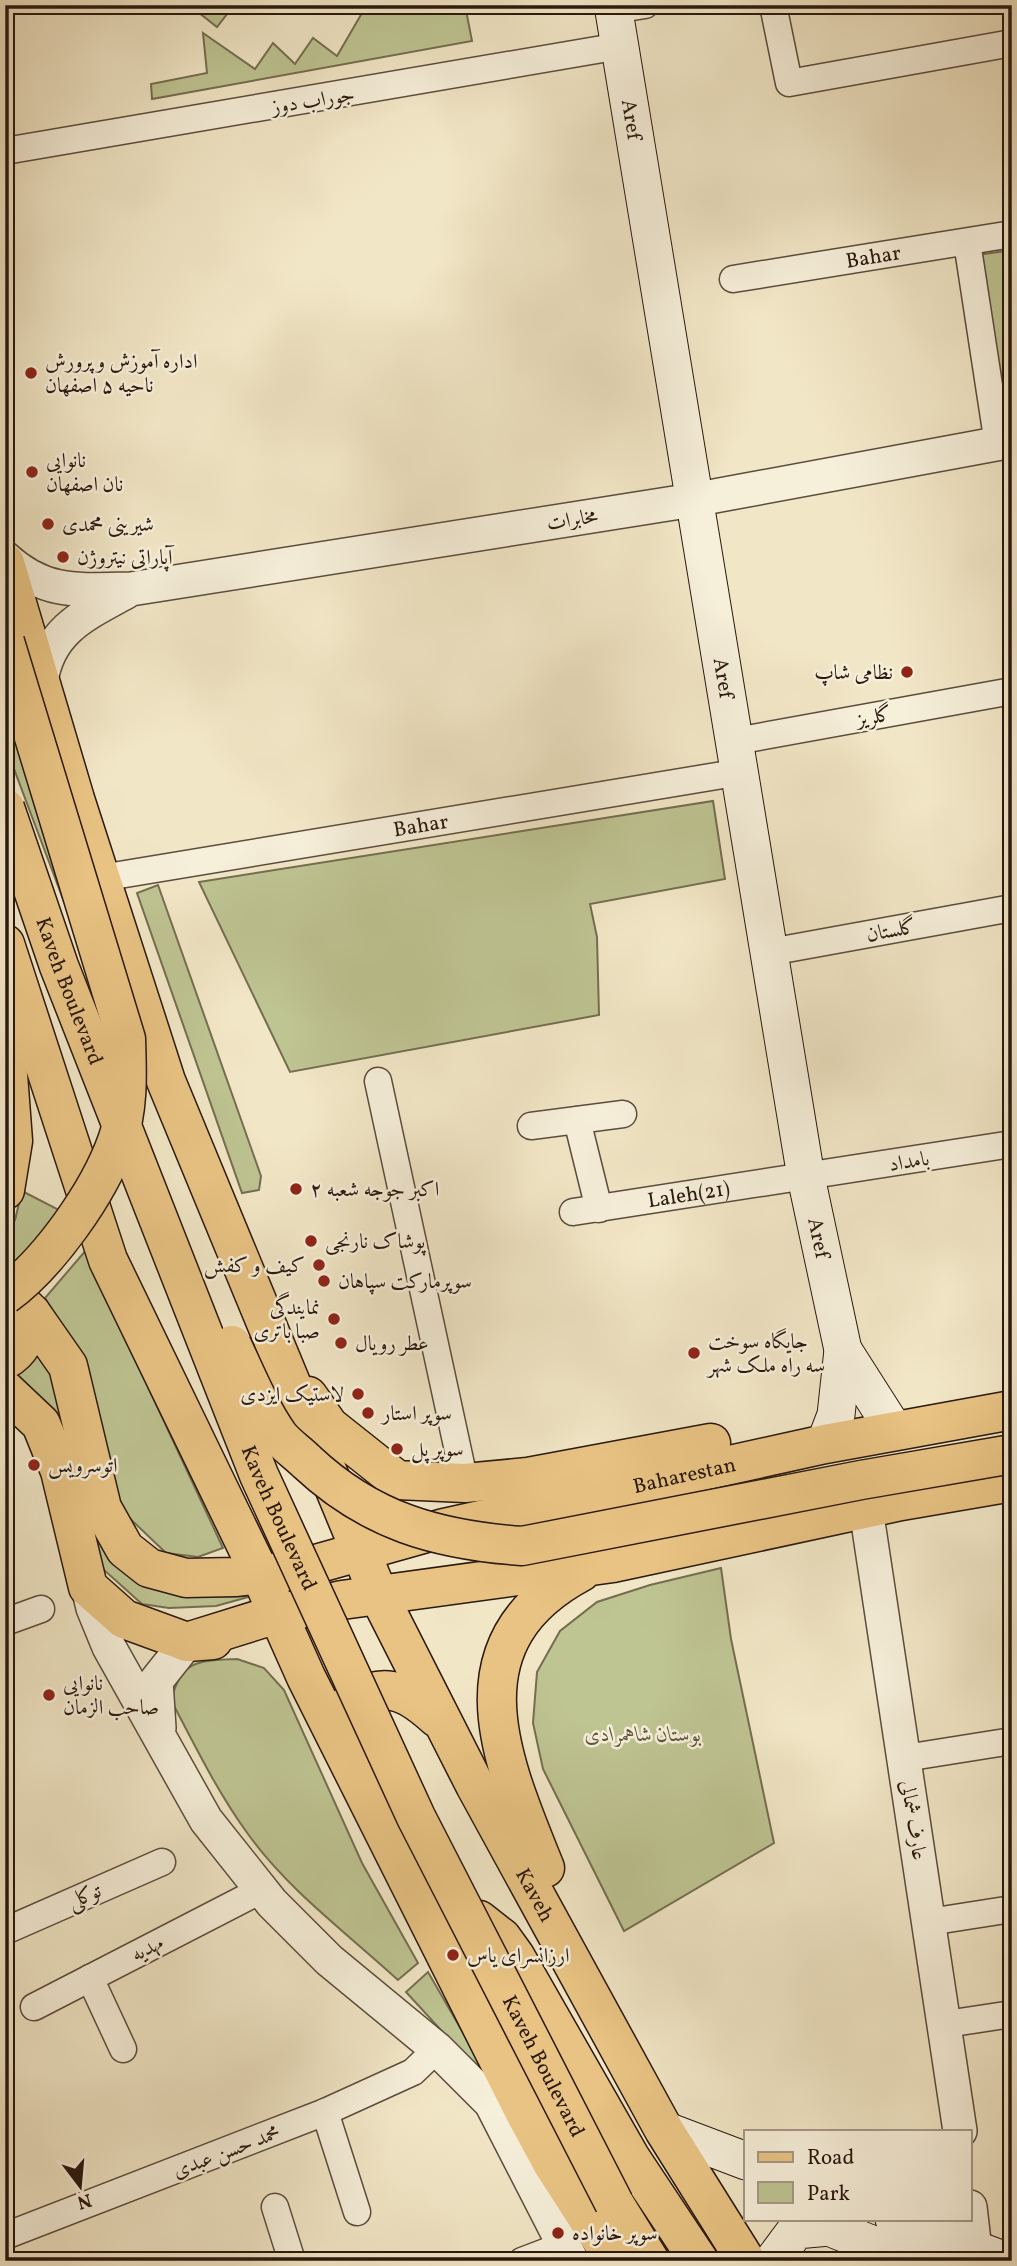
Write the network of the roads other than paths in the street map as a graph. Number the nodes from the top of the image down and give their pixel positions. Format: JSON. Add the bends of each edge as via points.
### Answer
{"nodes":[{"id":1,"x":773,"y":5,"type":"edge"},
{"id":2,"x":624,"y":7,"type":"edge"},
{"id":3,"x":1012,"y":43,"type":"edge"},
{"id":4,"x":620,"y":46,"type":"junction"},
{"id":5,"x":5,"y":151,"type":"edge"},
{"id":6,"x":1012,"y":234,"type":"edge"},
{"id":7,"x":967,"y":242,"type":"junction"},
{"id":8,"x":733,"y":279,"type":"dead end"},
{"id":9,"x":1005,"y":443,"type":"edge"},
{"id":10,"x":693,"y":500,"type":"junction"},
{"id":11,"x":5,"y":560,"type":"edge"},
{"id":12,"x":131,"y":589,"type":"junction"},
{"id":13,"x":5,"y":642,"type":"edge"},
{"id":14,"x":41,"y":681,"type":"junction"},
{"id":15,"x":1012,"y":691,"type":"edge"},
{"id":16,"x":739,"y":756,"type":"junction"},
{"id":17,"x":5,"y":808,"type":"edge"},
{"id":18,"x":101,"y":878,"type":"junction"},
{"id":19,"x":1012,"y":908,"type":"edge"},
{"id":20,"x":5,"y":944,"type":"edge"},
{"id":21,"x":770,"y":952,"type":"junction"},
{"id":22,"x":5,"y":1035,"type":"edge"},
{"id":23,"x":377,"y":1081,"type":"dead end"},
{"id":24,"x":8,"y":1098,"type":"edge"},
{"id":25,"x":623,"y":1114,"type":"dead end"},
{"id":26,"x":578,"y":1120,"type":"junction"},
{"id":27,"x":531,"y":1126,"type":"dead end"},
{"id":28,"x":1012,"y":1144,"type":"edge"},
{"id":29,"x":131,"y":1147,"type":"junction"},
{"id":30,"x":806,"y":1177,"type":"junction"},
{"id":31,"x":5,"y":1190,"type":"edge"},
{"id":32,"x":14,"y":1301,"type":"edge"},
{"id":33,"x":843,"y":1350,"type":"junction"},
{"id":34,"x":277,"y":1353,"type":"junction"},
{"id":35,"x":5,"y":1360,"type":"edge"},
{"id":36,"x":5,"y":1390,"type":"edge"},
{"id":37,"x":297,"y":1401,"type":"junction"},
{"id":38,"x":1012,"y":1410,"type":"edge"},
{"id":39,"x":894,"y":1430,"type":"junction"},
{"id":40,"x":195,"y":1445,"type":"junction"},
{"id":41,"x":810,"y":1448,"type":"junction"},
{"id":42,"x":1012,"y":1454,"type":"edge"},
{"id":43,"x":683,"y":1475,"type":"junction"},
{"id":44,"x":1012,"y":1482,"type":"edge"},
{"id":45,"x":465,"y":1483,"type":"junction"},
{"id":46,"x":866,"y":1509,"type":"junction"},
{"id":47,"x":741,"y":1534,"type":"junction"},
{"id":48,"x":349,"y":1555,"type":"junction"},
{"id":49,"x":613,"y":1563,"type":"junction"},
{"id":50,"x":261,"y":1576,"type":"junction"},
{"id":51,"x":88,"y":1587,"type":"junction"},
{"id":52,"x":379,"y":1596,"type":"junction"},
{"id":53,"x":41,"y":1609,"type":"dead end"},
{"id":54,"x":292,"y":1611,"type":"junction"},
{"id":55,"x":5,"y":1622,"type":"edge"},
{"id":56,"x":187,"y":1642,"type":"junction"},
{"id":57,"x":306,"y":1677,"type":"junction"},
{"id":58,"x":443,"y":1724,"type":"junction"},
{"id":59,"x":333,"y":1730,"type":"junction"},
{"id":60,"x":159,"y":1731,"type":"junction"},
{"id":61,"x":1012,"y":1741,"type":"edge"},
{"id":62,"x":905,"y":1758,"type":"junction"},
{"id":63,"x":162,"y":1862,"type":"dead end"},
{"id":64,"x":261,"y":1890,"type":"junction"},
{"id":65,"x":1012,"y":1909,"type":"edge"},
{"id":66,"x":929,"y":1922,"type":"junction"},
{"id":67,"x":5,"y":1931,"type":"edge"},
{"id":68,"x":444,"y":1953,"type":"junction"},
{"id":69,"x":581,"y":1974,"type":"junction"},
{"id":70,"x":90,"y":1978,"type":"junction"},
{"id":71,"x":34,"y":2007,"type":"dead end"},
{"id":72,"x":1012,"y":2014,"type":"edge"},
{"id":73,"x":946,"y":2024,"type":"junction"},
{"id":74,"x":122,"y":2049,"type":"dead end"},
{"id":75,"x":437,"y":2049,"type":"junction"},
{"id":76,"x":325,"y":2112,"type":"junction"},
{"id":77,"x":664,"y":2130,"type":"junction"},
{"id":78,"x":960,"y":2130,"type":"edge"},
{"id":79,"x":744,"y":2160,"type":"edge"},
{"id":80,"x":552,"y":2163,"type":"junction"},
{"id":81,"x":275,"y":2207,"type":"dead end"},
{"id":82,"x":358,"y":2212,"type":"dead end"},
{"id":83,"x":972,"y":2212,"type":"edge"},
{"id":84,"x":897,"y":2220,"type":"edge"},
{"id":85,"x":786,"y":2225,"type":"edge"},
{"id":86,"x":5,"y":2236,"type":"edge"},
{"id":87,"x":568,"y":2253,"type":"edge"},
{"id":88,"x":990,"y":2256,"type":"edge"},
{"id":89,"x":292,"y":2261,"type":"edge"},
{"id":90,"x":522,"y":2261,"type":"edge"},
{"id":91,"x":599,"y":2261,"type":"edge"},
{"id":92,"x":615,"y":2261,"type":"edge"},
{"id":93,"x":650,"y":2261,"type":"edge"},
{"id":94,"x":699,"y":2261,"type":"edge"},
{"id":95,"x":746,"y":2261,"type":"edge"},
{"id":96,"x":773,"y":2261,"type":"edge"},
{"id":97,"x":913,"y":2261,"type":"edge"}],
"edges":[{"from":1,"to":3,"type":"street","via":[[789,83]]},
{"from":2,"to":4,"type":"main road","name":"Aref"},
{"from":4,"to":5,"type":"street","name":"جوراب دوز"},
{"from":4,"to":10,"type":"main road","name":"Aref"},
{"from":6,"to":7,"type":"street","name":"Bahar"},
{"from":7,"to":8,"type":"street","name":"Bahar"},
{"from":7,"to":9,"type":"street"},
{"from":9,"to":10,"type":"street","name":"مخابرات"},
{"from":10,"to":12,"type":"street","name":"مخابرات"},
{"from":10,"to":16,"type":"main road","name":"Aref"},
{"from":11,"to":12,"type":"street","via":[[25,576],[52,586]]},
{"from":11,"to":14,"type":"main road"},
{"from":12,"to":14,"type":"street","via":[[58,635],[45,656]]},
{"from":13,"to":32,"type":"main road","bridge":true,"via":[[126,1040],[127,1088],[118,1140],[71,1229]]},
{"from":14,"to":18,"type":"main road"},
{"from":15,"to":16,"type":"street","name":"گلریز"},
{"from":16,"to":18,"type":"street","name":"Bahar"},
{"from":16,"to":21,"type":"main road","name":"Aref"},
{"from":17,"to":29,"type":"main road","name":"Kaveh Boulevard","bridge":true,"via":[[59,967]]},
{"from":18,"to":34,"type":"main road","via":[[166,1081]]},
{"from":19,"to":21,"type":"street","name":"گلستان"},
{"from":20,"to":40,"type":"main road","via":[[108,1260]]},
{"from":21,"to":30,"type":"main road","name":"Aref"},
{"from":22,"to":24,"type":"main road"},
{"from":23,"to":45,"type":"street"},
{"from":24,"to":31,"type":"main road","via":[[13,1141]]},
{"from":25,"to":26,"type":"street"},
{"from":26,"to":27,"type":"street"},
{"from":26,"to":30,"type":"street","name":"Laleh(21)","via":[[586,1210]]},
{"from":28,"to":30,"type":"street","name":"بامداد"},
{"from":29,"to":42,"type":"main road","bridge":true,"via":[[280,1437],[321,1475],[371,1510],[433,1534],[522,1546]]},
{"from":29,"to":93,"type":"main road","name":"Kaveh Boulevard","bridge":true,"via":[[282,1525],[416,1817],[614,2203]]},
{"from":30,"to":33,"type":"main road","name":"Aref"},
{"from":32,"to":35,"type":"main road","via":[[30,1331]]},
{"from":32,"to":50,"type":"main road","name":"Baharestan","via":[[68,1366],[102,1508],[125,1549],[149,1568],[186,1578]]},
{"from":33,"to":39,"type":"main road"},
{"from":33,"to":41,"type":"main road","via":[[836,1415]]},
{"from":34,"to":37,"type":"main road"},
{"from":34,"to":45,"type":"main road","via":[[329,1426],[397,1480]]},
{"from":36,"to":51,"type":"main road","via":[[41,1423],[60,1471]]},
{"from":37,"to":40,"type":"main road","via":[[287,1428],[269,1449],[240,1461],[211,1455]]},
{"from":37,"to":48,"type":"main road"},
{"from":38,"to":39,"type":"main road","name":"Baharestan"},
{"from":39,"to":41,"type":"main road","name":"Baharestan"},
{"from":40,"to":50,"type":"main road"},
{"from":41,"to":43,"type":"main road","name":"Baharestan"},
{"from":41,"to":45,"type":"main road","via":[[740,1437],[528,1477]]},
{"from":43,"to":47,"type":"main road","via":[[618,1503],[611,1522],[616,1533],[638,1543]]},
{"from":43,"to":48,"type":"main road","name":"Baharestan","via":[[444,1528]]},
{"from":44,"to":46,"type":"main road"},
{"from":46,"to":47,"type":"main road"},
{"from":46,"to":62,"type":"street","name":"عارف شمالی"},
{"from":47,"to":49,"type":"main road"},
{"from":48,"to":50,"type":"main road","name":"Baharestan"},
{"from":48,"to":52,"type":"main road"},
{"from":48,"to":54,"type":"main road"},
{"from":49,"to":52,"type":"main road"},
{"from":49,"to":69,"type":"main road","via":[[583,1571],[551,1588],[526,1615],[509,1642],[498,1677],[495,1713],[505,1765]]},
{"from":50,"to":54,"type":"main road"},
{"from":51,"to":56,"type":"main road","via":[[124,1619]]},
{"from":51,"to":60,"type":"street","via":[[110,1647]]},
{"from":52,"to":54,"type":"main road"},
{"from":52,"to":58,"type":"main road","name":"Kaveh"},
{"from":53,"to":55,"type":"street"},
{"from":54,"to":56,"type":"main road"},
{"from":54,"to":57,"type":"main road"},
{"from":56,"to":57,"type":"main road","via":[[226,1639],[264,1647]]},
{"from":56,"to":60,"type":"street","via":[[156,1681]]},
{"from":57,"to":59,"type":"main road"},
{"from":58,"to":59,"type":"main road","via":[[394,1688],[370,1691],[342,1708]]},
{"from":58,"to":69,"type":"main road","name":"Kaveh"},
{"from":59,"to":68,"type":"main road"},
{"from":60,"to":64,"type":"street","via":[[206,1820]]},
{"from":61,"to":62,"type":"street"},
{"from":62,"to":66,"type":"street","name":"عارف شمالی"},
{"from":63,"to":67,"type":"street","name":"توکلی"},
{"from":64,"to":70,"type":"street","name":"مهدیه"},
{"from":64,"to":75,"type":"street","via":[[330,1960]]},
{"from":65,"to":66,"type":"street"},
{"from":66,"to":73,"type":"street","name":"عارف شمالی"},
{"from":68,"to":80,"type":"main road"},
{"from":68,"to":94,"type":"main road","via":[[452,1928],[462,1923],[479,1920],[502,1938],[630,2157]]},
{"from":69,"to":77,"type":"main road","name":"Kaveh"},
{"from":70,"to":71,"type":"street","name":"مهدیه"},
{"from":70,"to":74,"type":"street"},
{"from":72,"to":73,"type":"street"},
{"from":73,"to":78,"type":"street","name":"عارف شمالی"},
{"from":75,"to":76,"type":"street","name":"محمد حسن عبدی","via":[[413,2072]]},
{"from":75,"to":87,"type":"street","via":[[491,2103]]},
{"from":76,"to":82,"type":"street"},
{"from":76,"to":86,"type":"street","name":"محمد حسن عبدی"},
{"from":77,"to":79,"type":"main road"},
{"from":77,"to":95,"type":"main road","name":"Kaveh"},
{"from":80,"to":91,"type":"main road"},
{"from":80,"to":92,"type":"main road"},
{"from":81,"to":89,"type":"street"},
{"from":83,"to":88,"type":"street"},
{"from":84,"to":88,"type":"main road"},
{"from":85,"to":96,"type":"main road"},
{"from":85,"to":97,"type":"main road","via":[[829,2227]]},
{"from":87,"to":90,"type":"street"}]}
